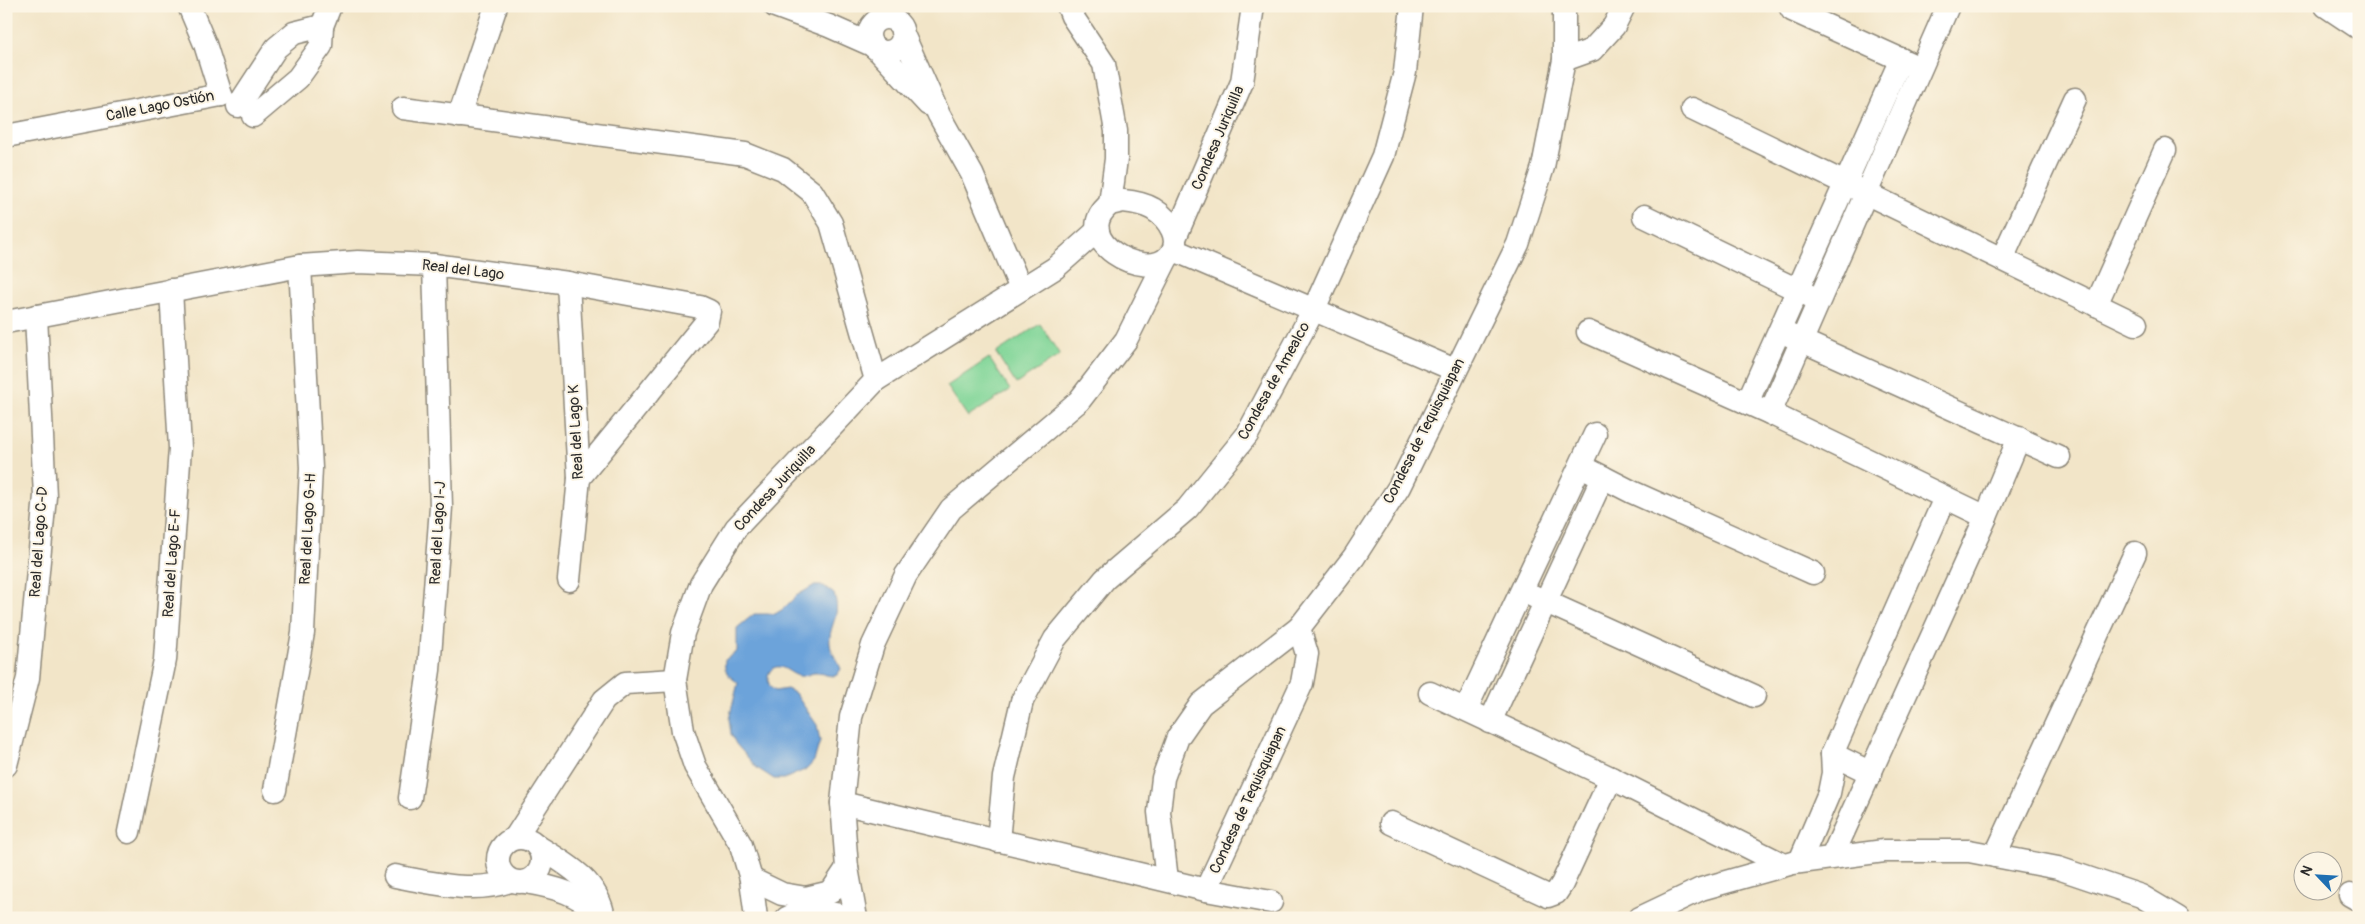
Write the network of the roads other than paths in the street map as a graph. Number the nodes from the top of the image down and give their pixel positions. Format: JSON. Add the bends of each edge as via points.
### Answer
{"nodes":[{"id":1,"x":189,"y":6,"type":"edge"},
{"id":2,"x":496,"y":6,"type":"edge"},
{"id":3,"x":775,"y":6,"type":"edge"},
{"id":4,"x":1068,"y":6,"type":"edge"},
{"id":5,"x":1253,"y":6,"type":"edge"},
{"id":6,"x":1412,"y":6,"type":"edge"},
{"id":7,"x":1564,"y":6,"type":"edge"},
{"id":8,"x":1624,"y":6,"type":"edge"},
{"id":9,"x":1790,"y":6,"type":"edge"},
{"id":10,"x":1948,"y":6,"type":"edge"},
{"id":11,"x":2326,"y":6,"type":"edge"},
{"id":12,"x":1814,"y":12,"type":"edge"},
{"id":13,"x":326,"y":16,"type":"edge"},
{"id":14,"x":899,"y":21,"type":"edge"},
{"id":15,"x":2359,"y":28,"type":"edge"},
{"id":16,"x":874,"y":30,"type":"edge"},
{"id":17,"x":1564,"y":60,"type":"junction"},
{"id":18,"x":1910,"y":64,"type":"junction"},
{"id":19,"x":2076,"y":99,"type":"dead end"},
{"id":20,"x":403,"y":108,"type":"dead end"},
{"id":21,"x":243,"y":109,"type":"junction"},
{"id":22,"x":1692,"y":109,"type":"dead end"},
{"id":23,"x":939,"y":115,"type":"junction"},
{"id":24,"x":459,"y":116,"type":"junction"},
{"id":25,"x":6,"y":136,"type":"edge"},
{"id":26,"x":2165,"y":150,"type":"dead end"},
{"id":27,"x":1843,"y":184,"type":"junction"},
{"id":28,"x":1865,"y":194,"type":"junction"},
{"id":29,"x":1110,"y":204,"type":"junction"},
{"id":30,"x":1644,"y":216,"type":"dead end"},
{"id":31,"x":1098,"y":230,"type":"junction"},
{"id":32,"x":1172,"y":249,"type":"junction"},
{"id":33,"x":2002,"y":259,"type":"junction"},
{"id":34,"x":434,"y":265,"type":"junction"},
{"id":35,"x":300,"y":266,"type":"junction"},
{"id":36,"x":568,"y":283,"type":"junction"},
{"id":37,"x":1021,"y":289,"type":"junction"},
{"id":38,"x":171,"y":290,"type":"junction"},
{"id":39,"x":1797,"y":290,"type":"junction"},
{"id":40,"x":1819,"y":301,"type":"junction"},
{"id":41,"x":2096,"y":304,"type":"junction"},
{"id":42,"x":1314,"y":309,"type":"junction"},
{"id":43,"x":36,"y":316,"type":"junction"},
{"id":44,"x":6,"y":322,"type":"edge"},
{"id":45,"x":2136,"y":324,"type":"dead end"},
{"id":46,"x":1778,"y":330,"type":"junction"},
{"id":47,"x":1588,"y":332,"type":"dead end"},
{"id":48,"x":1802,"y":341,"type":"junction"},
{"id":49,"x":1455,"y":370,"type":"junction"},
{"id":50,"x":876,"y":380,"type":"junction"},
{"id":51,"x":1746,"y":403,"type":"junction"},
{"id":52,"x":1770,"y":413,"type":"junction"},
{"id":53,"x":1595,"y":434,"type":"dead end"},
{"id":54,"x":2019,"y":438,"type":"junction"},
{"id":55,"x":2059,"y":457,"type":"dead end"},
{"id":56,"x":1580,"y":465,"type":"junction"},
{"id":57,"x":1603,"y":477,"type":"junction"},
{"id":58,"x":579,"y":478,"type":"junction"},
{"id":59,"x":1945,"y":498,"type":"junction"},
{"id":60,"x":1986,"y":517,"type":"junction"},
{"id":61,"x":2135,"y":553,"type":"dead end"},
{"id":62,"x":1813,"y":573,"type":"dead end"},
{"id":63,"x":569,"y":580,"type":"dead end"},
{"id":64,"x":1521,"y":591,"type":"junction"},
{"id":65,"x":1546,"y":603,"type":"junction"},
{"id":66,"x":1299,"y":628,"type":"junction"},
{"id":67,"x":675,"y":680,"type":"junction"},
{"id":68,"x":1430,"y":693,"type":"dead end"},
{"id":69,"x":1754,"y":696,"type":"dead end"},
{"id":70,"x":1466,"y":709,"type":"junction"},
{"id":71,"x":1490,"y":722,"type":"junction"},
{"id":72,"x":1832,"y":754,"type":"junction"},
{"id":73,"x":6,"y":764,"type":"edge"},
{"id":74,"x":1870,"y":773,"type":"junction"},
{"id":75,"x":1611,"y":778,"type":"junction"},
{"id":76,"x":275,"y":790,"type":"dead end"},
{"id":77,"x":410,"y":798,"type":"dead end"},
{"id":78,"x":842,"y":803,"type":"junction"},
{"id":79,"x":1391,"y":823,"type":"dead end"},
{"id":80,"x":129,"y":832,"type":"dead end"},
{"id":81,"x":515,"y":838,"type":"junction"},
{"id":82,"x":998,"y":841,"type":"junction"},
{"id":83,"x":537,"y":846,"type":"junction"},
{"id":84,"x":498,"y":855,"type":"junction"},
{"id":85,"x":1995,"y":856,"type":"junction"},
{"id":86,"x":1832,"y":857,"type":"junction"},
{"id":87,"x":1792,"y":863,"type":"junction"},
{"id":88,"x":847,"y":868,"type":"junction"},
{"id":89,"x":395,"y":876,"type":"dead end"},
{"id":90,"x":751,"y":879,"type":"junction"},
{"id":91,"x":1167,"y":880,"type":"junction"},
{"id":92,"x":518,"y":882,"type":"junction"},
{"id":93,"x":457,"y":887,"type":"junction"},
{"id":94,"x":1206,"y":890,"type":"junction"},
{"id":95,"x":1271,"y":902,"type":"dead end"},
{"id":96,"x":604,"y":917,"type":"edge"},
{"id":97,"x":756,"y":918,"type":"edge"},
{"id":98,"x":787,"y":918,"type":"edge"},
{"id":99,"x":854,"y":918,"type":"edge"},
{"id":100,"x":1640,"y":918,"type":"edge"},
{"id":101,"x":2178,"y":918,"type":"edge"}],
"edges":[{"from":1,"to":21,"type":"street","name":"Calle Lago Ostión","via":[[205,44]]},
{"from":2,"to":24,"type":"street"},
{"from":3,"to":16,"type":"street","via":[[829,26]]},
{"from":4,"to":29,"type":"street","name":"Condesa Juriquilla","via":[[1104,64],[1116,131]]},
{"from":5,"to":32,"type":"street","name":"Condesa Juriquilla","via":[[1242,82]]},
{"from":6,"to":42,"type":"street","name":"Condesa de Amealco","via":[[1405,72],[1383,156]]},
{"from":7,"to":17,"type":"street","name":"Condesa de Tequisquiapan"},
{"from":8,"to":17,"type":"street","via":[[1614,26],[1592,50]]},
{"from":9,"to":12,"type":"street","via":[[1792,10]]},
{"from":10,"to":18,"type":"street"},
{"from":11,"to":15,"type":"street"},
{"from":12,"to":18,"type":"street"},
{"from":13,"to":21,"type":"street","via":[[294,33],[276,48]]},
{"from":13,"to":21,"type":"street","via":[[321,46],[298,78]]},
{"from":14,"to":16,"type":"street","via":[[879,20]]},
{"from":14,"to":23,"type":"street"},
{"from":16,"to":23,"type":"street"},
{"from":17,"to":49,"type":"street","name":"Condesa de Tequisquiapan","via":[[1543,167],[1518,244]]},
{"from":18,"to":27,"type":"street"},
{"from":18,"to":28,"type":"street"},
{"from":19,"to":33,"type":"street"},
{"from":20,"to":24,"type":"street"},
{"from":21,"to":25,"type":"street","name":"Calle Lago Ostión"},
{"from":22,"to":27,"type":"street"},
{"from":23,"to":37,"type":"street","via":[[972,174]]},
{"from":24,"to":50,"type":"street","via":[[745,154],[783,169],[812,192],[831,223]]},
{"from":26,"to":41,"type":"street"},
{"from":27,"to":28,"type":"street"},
{"from":27,"to":39,"type":"street"},
{"from":28,"to":33,"type":"street"},
{"from":28,"to":40,"type":"street"},
{"from":29,"to":31,"type":"street","name":"Condesa Juriquilla","via":[[1098,218]]},
{"from":29,"to":32,"type":"street","via":[[1133,202],[1153,209],[1171,228]]},
{"from":30,"to":39,"type":"street"},
{"from":31,"to":32,"type":"street","via":[[1105,244],[1123,259],[1151,263]]},
{"from":31,"to":37,"type":"street","name":"Condesa Juriquilla","via":[[1055,268]]},
{"from":32,"to":42,"type":"street"},
{"from":32,"to":78,"type":"street","name":"Condesa Juriquilla","via":[[1126,340],[1080,401],[951,509],[906,575],[873,645],[851,717]]},
{"from":33,"to":41,"type":"street"},
{"from":34,"to":35,"type":"street","name":"Real del Lago","via":[[358,262]]},
{"from":34,"to":36,"type":"street","name":"Real del Lago"},
{"from":34,"to":77,"type":"street","name":"Real del Lago I-J","via":[[441,507],[429,670]]},
{"from":35,"to":38,"type":"street","name":"Real del Lago"},
{"from":35,"to":76,"type":"street","name":"Real del Lago G-H","via":[[311,468],[303,624]]},
{"from":36,"to":58,"type":"street","name":"Real del Lago K"},
{"from":36,"to":58,"type":"street","name":"Real del Lago","via":[[700,306],[709,311],[707,321]]},
{"from":37,"to":50,"type":"street","name":"Condesa Juriquilla"},
{"from":38,"to":43,"type":"street","name":"Real del Lago"},
{"from":38,"to":80,"type":"street","name":"Real del Lago E-F","via":[[180,448],[166,660]]},
{"from":39,"to":40,"type":"street"},
{"from":39,"to":46,"type":"street"},
{"from":40,"to":48,"type":"street"},
{"from":41,"to":45,"type":"street"},
{"from":42,"to":49,"type":"street"},
{"from":42,"to":82,"type":"street","name":"Condesa de Amealco","via":[[1247,434],[1187,509],[1105,579],[1055,639],[1022,701],[1004,776]]},
{"from":43,"to":44,"type":"street","name":"Real del Lago"},
{"from":43,"to":73,"type":"street","name":"Real del Lago C-D","via":[[45,496],[28,678]]},
{"from":46,"to":48,"type":"street"},
{"from":46,"to":51,"type":"street"},
{"from":47,"to":51,"type":"street"},
{"from":48,"to":52,"type":"street"},
{"from":48,"to":54,"type":"street"},
{"from":49,"to":66,"type":"street","name":"Condesa de Tequisquiapan","via":[[1399,486],[1354,556]]},
{"from":50,"to":67,"type":"street","name":"Condesa Juriquilla","via":[[736,528],[701,584],[683,633]]},
{"from":51,"to":52,"type":"street"},
{"from":52,"to":59,"type":"street"},
{"from":53,"to":56,"type":"street"},
{"from":54,"to":55,"type":"street"},
{"from":54,"to":60,"type":"street"},
{"from":56,"to":57,"type":"street"},
{"from":56,"to":64,"type":"street"},
{"from":57,"to":62,"type":"street"},
{"from":57,"to":65,"type":"street"},
{"from":58,"to":63,"type":"street","name":"Real del Lago K"},
{"from":59,"to":60,"type":"street"},
{"from":59,"to":72,"type":"street"},
{"from":60,"to":74,"type":"street"},
{"from":61,"to":85,"type":"street"},
{"from":64,"to":65,"type":"street"},
{"from":64,"to":70,"type":"street"},
{"from":65,"to":69,"type":"street"},
{"from":65,"to":71,"type":"street"},
{"from":66,"to":91,"type":"street","via":[[1201,704],[1178,737],[1163,778],[1159,812]]},
{"from":66,"to":94,"type":"street","name":"Condesa de Tequisquiapan","via":[[1307,654],[1302,683]]},
{"from":67,"to":81,"type":"street","via":[[625,683],[604,700]]},
{"from":67,"to":90,"type":"street","name":"Condesa Juriquilla","via":[[683,731],[695,766],[741,845]]},
{"from":68,"to":70,"type":"street"},
{"from":70,"to":71,"type":"street"},
{"from":71,"to":75,"type":"street"},
{"from":72,"to":74,"type":"street"},
{"from":72,"to":87,"type":"street","via":[[1834,773],[1829,792]]},
{"from":74,"to":86,"type":"street"},
{"from":75,"to":79,"type":"street","via":[[1562,884],[1556,893],[1548,896]]},
{"from":75,"to":87,"type":"street"},
{"from":78,"to":82,"type":"street"},
{"from":78,"to":88,"type":"street","name":"Condesa Juriquilla"},
{"from":81,"to":83,"type":"street","via":[[523,838]]},
{"from":81,"to":84,"type":"street","via":[[507,841]]},
{"from":82,"to":91,"type":"street"},
{"from":83,"to":92,"type":"street","via":[[541,852],[541,867],[532,879]]},
{"from":83,"to":96,"type":"street","via":[[584,878],[596,892]]},
{"from":84,"to":92,"type":"street","via":[[502,875]]},
{"from":84,"to":93,"type":"street"},
{"from":85,"to":86,"type":"street","via":[[1970,851],[1884,851]]},
{"from":85,"to":101,"type":"street","via":[[2058,868],[2141,896]]},
{"from":86,"to":87,"type":"street"},
{"from":87,"to":100,"type":"street","via":[[1701,889]]},
{"from":88,"to":90,"type":"street","via":[[831,892],[806,898],[782,894]]},
{"from":88,"to":99,"type":"street","name":"Condesa Juriquilla"},
{"from":89,"to":93,"type":"street"},
{"from":90,"to":97,"type":"street","name":"Condesa Juriquilla"},
{"from":91,"to":94,"type":"street"},
{"from":92,"to":93,"type":"street","via":[[493,887]]},
{"from":92,"to":96,"type":"street","via":[[553,887],[582,898]]},
{"from":94,"to":95,"type":"street"},
{"from":98,"to":99,"type":"street","via":[[794,914],[821,911]]}]}
